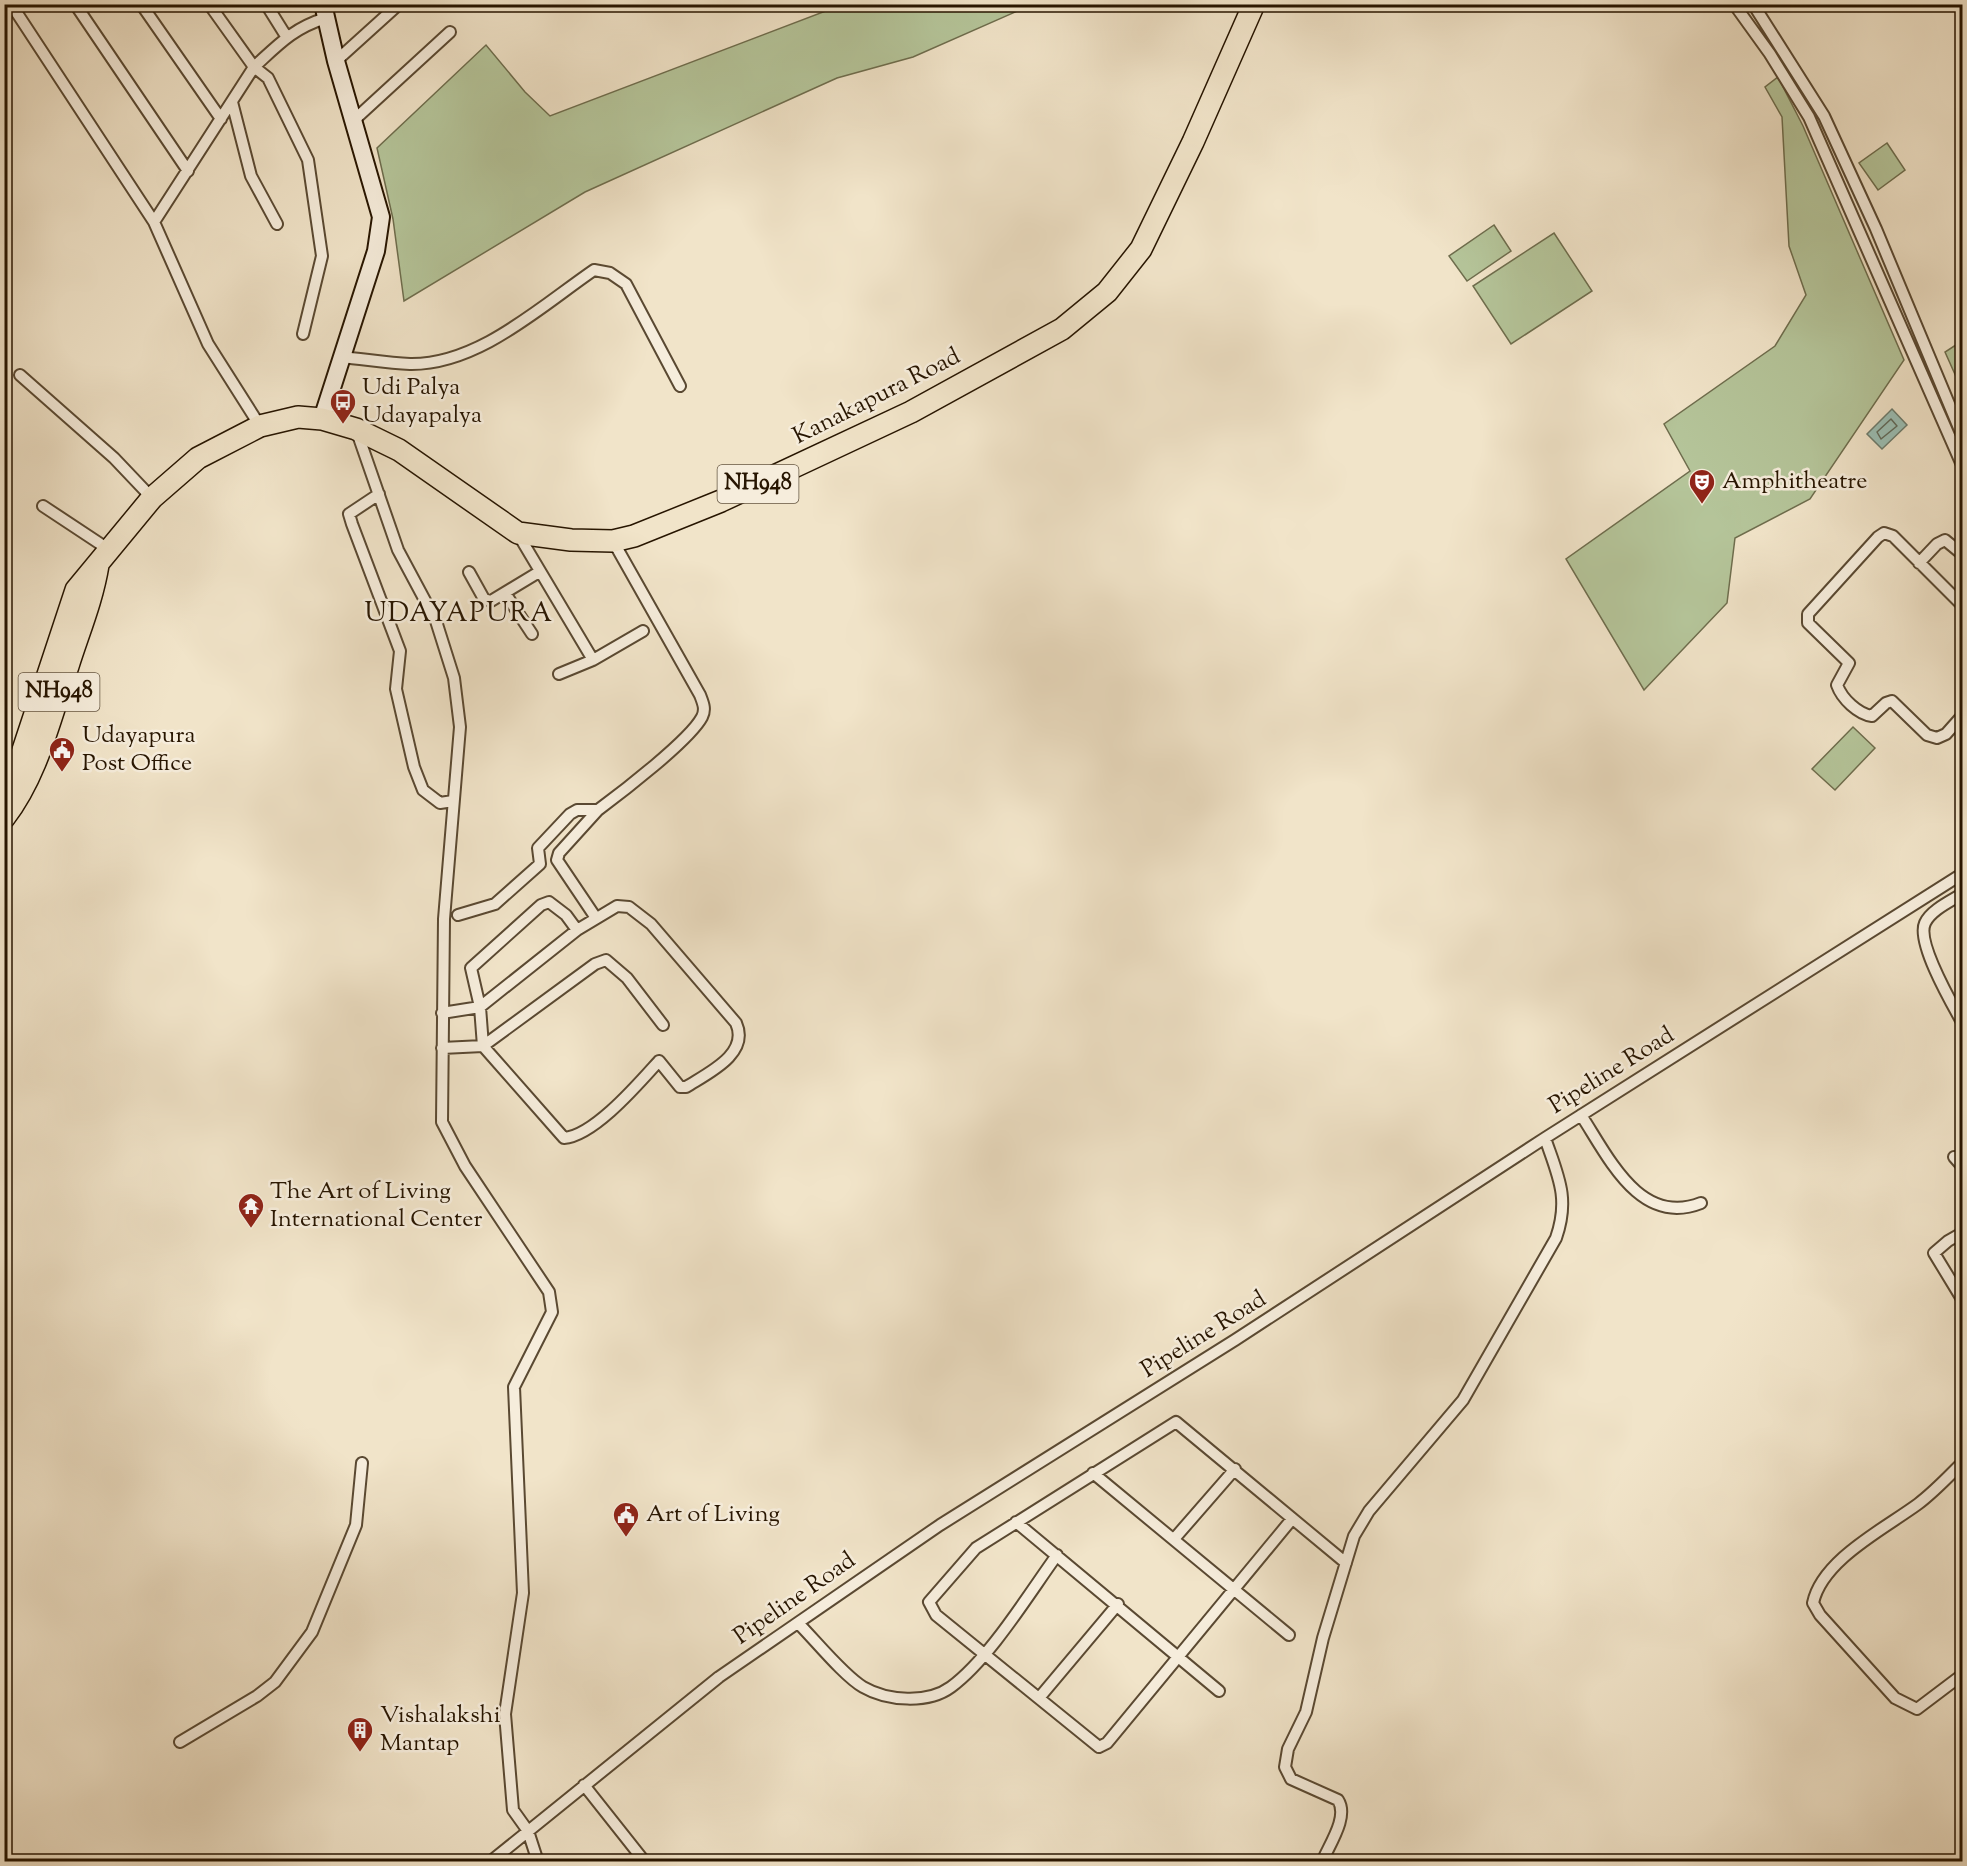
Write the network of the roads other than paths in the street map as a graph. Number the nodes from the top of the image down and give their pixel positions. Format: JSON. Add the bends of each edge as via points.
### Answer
{"nodes":[{"id":1,"x":11,"y":4,"type":"edge"},
{"id":2,"x":75,"y":4,"type":"edge"},
{"id":3,"x":141,"y":4,"type":"edge"},
{"id":4,"x":209,"y":4,"type":"edge"},
{"id":5,"x":266,"y":4,"type":"edge"},
{"id":6,"x":399,"y":4,"type":"edge"},
{"id":7,"x":1254,"y":4,"type":"edge"},
{"id":8,"x":1734,"y":4,"type":"edge"},
{"id":9,"x":1753,"y":4,"type":"edge"},
{"id":10,"x":325,"y":11,"type":"edge"},
{"id":11,"x":450,"y":32,"type":"dead end"},
{"id":12,"x":286,"y":36,"type":"junction"},
{"id":13,"x":1782,"y":47,"type":"junction"},
{"id":14,"x":1770,"y":54,"type":"junction"},
{"id":15,"x":336,"y":61,"type":"junction"},
{"id":16,"x":254,"y":67,"type":"junction"},
{"id":17,"x":232,"y":102,"type":"junction"},
{"id":18,"x":221,"y":119,"type":"junction"},
{"id":19,"x":353,"y":121,"type":"junction"},
{"id":20,"x":188,"y":171,"type":"junction"},
{"id":21,"x":154,"y":222,"type":"junction"},
{"id":22,"x":278,"y":224,"type":"dead end"},
{"id":23,"x":303,"y":334,"type":"dead end"},
{"id":24,"x":341,"y":357,"type":"junction"},
{"id":25,"x":20,"y":375,"type":"dead end"},
{"id":26,"x":680,"y":386,"type":"dead end"},
{"id":27,"x":322,"y":418,"type":"junction"},
{"id":28,"x":260,"y":426,"type":"junction"},
{"id":29,"x":356,"y":429,"type":"junction"},
{"id":30,"x":1962,"y":435,"type":"edge"},
{"id":31,"x":1962,"y":465,"type":"edge"},
{"id":32,"x":379,"y":495,"type":"junction"},
{"id":33,"x":152,"y":498,"type":"junction"},
{"id":34,"x":43,"y":506,"type":"dead end"},
{"id":35,"x":518,"y":533,"type":"junction"},
{"id":36,"x":613,"y":541,"type":"junction"},
{"id":37,"x":1962,"y":554,"type":"edge"},
{"id":38,"x":103,"y":555,"type":"junction"},
{"id":39,"x":1919,"y":563,"type":"junction"},
{"id":40,"x":469,"y":572,"type":"dead end"},
{"id":41,"x":539,"y":572,"type":"junction"},
{"id":42,"x":505,"y":593,"type":"junction"},
{"id":43,"x":1962,"y":605,"type":"edge"},
{"id":44,"x":643,"y":631,"type":"dead end"},
{"id":45,"x":532,"y":634,"type":"dead end"},
{"id":46,"x":592,"y":660,"type":"junction"},
{"id":47,"x":559,"y":674,"type":"dead end"},
{"id":48,"x":1962,"y":716,"type":"edge"},
{"id":49,"x":29,"y":755,"type":"junction"},
{"id":50,"x":4,"y":790,"type":"edge"},
{"id":51,"x":453,"y":801,"type":"junction"},
{"id":52,"x":598,"y":810,"type":"junction"},
{"id":53,"x":4,"y":818,"type":"edge"},
{"id":54,"x":1962,"y":874,"type":"edge"},
{"id":55,"x":1962,"y":894,"type":"edge"},
{"id":56,"x":458,"y":915,"type":"dead end"},
{"id":57,"x":596,"y":918,"type":"junction"},
{"id":58,"x":577,"y":930,"type":"junction"},
{"id":59,"x":480,"y":1007,"type":"junction"},
{"id":60,"x":442,"y":1013,"type":"junction"},
{"id":61,"x":1962,"y":1022,"type":"edge"},
{"id":62,"x":663,"y":1024,"type":"dead end"},
{"id":63,"x":483,"y":1046,"type":"junction"},
{"id":64,"x":442,"y":1047,"type":"junction"},
{"id":65,"x":1581,"y":1115,"type":"junction"},
{"id":66,"x":1545,"y":1138,"type":"junction"},
{"id":67,"x":1954,"y":1157,"type":"dead end"},
{"id":68,"x":1962,"y":1166,"type":"edge"},
{"id":69,"x":1701,"y":1203,"type":"dead end"},
{"id":70,"x":1962,"y":1233,"type":"edge"},
{"id":71,"x":1962,"y":1299,"type":"edge"},
{"id":72,"x":362,"y":1463,"type":"dead end"},
{"id":73,"x":1962,"y":1463,"type":"edge"},
{"id":74,"x":1235,"y":1469,"type":"junction"},
{"id":75,"x":1093,"y":1473,"type":"junction"},
{"id":76,"x":1292,"y":1519,"type":"junction"},
{"id":77,"x":1016,"y":1522,"type":"junction"},
{"id":78,"x":1174,"y":1539,"type":"junction"},
{"id":79,"x":1058,"y":1555,"type":"junction"},
{"id":80,"x":1346,"y":1563,"type":"junction"},
{"id":81,"x":1234,"y":1587,"type":"junction"},
{"id":82,"x":1118,"y":1604,"type":"junction"},
{"id":83,"x":798,"y":1623,"type":"junction"},
{"id":84,"x":1289,"y":1635,"type":"dead end"},
{"id":85,"x":984,"y":1653,"type":"junction"},
{"id":86,"x":1179,"y":1655,"type":"junction"},
{"id":87,"x":1962,"y":1675,"type":"edge"},
{"id":88,"x":1219,"y":1690,"type":"dead end"},
{"id":89,"x":1039,"y":1698,"type":"junction"},
{"id":90,"x":180,"y":1742,"type":"dead end"},
{"id":91,"x":584,"y":1785,"type":"junction"},
{"id":92,"x":528,"y":1831,"type":"junction"},
{"id":93,"x":490,"y":1862,"type":"edge"},
{"id":94,"x":538,"y":1862,"type":"edge"},
{"id":95,"x":645,"y":1862,"type":"edge"},
{"id":96,"x":1322,"y":1862,"type":"edge"}],
"edges":[{"from":1,"to":21,"type":"street"},
{"from":2,"to":20,"type":"street"},
{"from":3,"to":18,"type":"street"},
{"from":4,"to":16,"type":"street"},
{"from":5,"to":12,"type":"street"},
{"from":6,"to":15,"type":"street"},
{"from":7,"to":36,"type":"highway","name":"Kanakapura Road","number":"NH948","via":[[1141,249],[1107,292],[1062,329],[911,412],[721,501]]},
{"from":8,"to":14,"type":"street"},
{"from":9,"to":13,"type":"street"},
{"from":10,"to":12,"type":"street"},
{"from":10,"to":15,"type":"street"},
{"from":11,"to":19,"type":"street"},
{"from":12,"to":16,"type":"street"},
{"from":13,"to":14,"type":"street"},
{"from":13,"to":30,"type":"street","via":[[1824,116]]},
{"from":14,"to":31,"type":"street","via":[[1809,117]]},
{"from":15,"to":19,"type":"street"},
{"from":16,"to":17,"type":"street"},
{"from":16,"to":23,"type":"street","via":[[268,78],[308,160],[322,256]]},
{"from":17,"to":18,"type":"street"},
{"from":17,"to":22,"type":"street","via":[[251,176]]},
{"from":18,"to":20,"type":"street"},
{"from":19,"to":24,"type":"street","via":[[381,218],[376,251]]},
{"from":20,"to":21,"type":"street"},
{"from":21,"to":28,"type":"street","via":[[208,344]]},
{"from":24,"to":26,"type":"street","via":[[411,364],[453,358],[486,345],[594,270],[610,273],[626,284]]},
{"from":24,"to":27,"type":"street"},
{"from":25,"to":33,"type":"street","via":[[114,458]]},
{"from":27,"to":28,"type":"highway","name":"Kanakapura Road","number":"NH948","via":[[298,417]]},
{"from":27,"to":29,"type":"highway","name":"Kanakapura Road","number":"NH948"},
{"from":28,"to":33,"type":"highway","name":"Kanakapura Road","number":"NH948","via":[[198,458]]},
{"from":29,"to":32,"type":"street"},
{"from":29,"to":35,"type":"highway","name":"Kanakapura Road","number":"NH948","via":[[399,450]]},
{"from":32,"to":51,"type":"street","via":[[398,550],[436,621],[454,678],[460,727]]},
{"from":32,"to":51,"type":"street","via":[[353,509],[349,514],[351,524],[400,651],[396,689],[414,767],[423,790],[440,803]]},
{"from":33,"to":38,"type":"highway","name":"Kanakapura Road","number":"NH948"},
{"from":34,"to":38,"type":"street"},
{"from":35,"to":36,"type":"highway","name":"Kanakapura Road","number":"NH948"},
{"from":35,"to":41,"type":"street"},
{"from":36,"to":52,"type":"street","via":[[705,708],[689,733]]},
{"from":37,"to":39,"type":"street","via":[[1945,540]]},
{"from":38,"to":49,"type":"highway","number":"NH948","via":[[93,598]]},
{"from":39,"to":43,"type":"street"},
{"from":39,"to":48,"type":"street","via":[[1893,536],[1884,533],[1817,602],[1808,614],[1808,623],[1850,663],[1837,685],[1840,694],[1863,715],[1872,716],[1892,701],[1927,735],[1937,738]]},
{"from":40,"to":42,"type":"street","via":[[484,599],[491,601]]},
{"from":41,"to":42,"type":"street"},
{"from":41,"to":46,"type":"street"},
{"from":42,"to":45,"type":"street"},
{"from":44,"to":46,"type":"street"},
{"from":46,"to":47,"type":"street"},
{"from":49,"to":50,"type":"highway","number":"NH948"},
{"from":49,"to":53,"type":"highway","number":"NH948","via":[[27,781]]},
{"from":51,"to":60,"type":"street"},
{"from":52,"to":56,"type":"street","via":[[570,814],[538,848],[538,866],[495,904]]},
{"from":52,"to":57,"type":"street","via":[[557,860]]},
{"from":54,"to":65,"type":"street","name":"Pipeline Road"},
{"from":55,"to":61,"type":"street","via":[[1926,921],[1923,932],[1928,952]]},
{"from":57,"to":58,"type":"street"},
{"from":57,"to":63,"type":"street","via":[[617,906],[629,907],[651,924],[735,1023],[739,1030],[736,1050],[686,1087],[680,1087],[659,1061],[603,1117],[575,1138],[564,1138]]},
{"from":58,"to":59,"type":"street"},
{"from":58,"to":59,"type":"street","via":[[554,905],[541,905],[471,968]]},
{"from":59,"to":60,"type":"street"},
{"from":59,"to":63,"type":"street"},
{"from":60,"to":64,"type":"street"},
{"from":62,"to":63,"type":"street","via":[[627,978],[606,960],[595,964]]},
{"from":63,"to":64,"type":"street"},
{"from":64,"to":92,"type":"street","via":[[442,1122],[465,1166],[549,1292],[552,1312],[514,1387],[523,1593],[506,1714],[513,1810]]},
{"from":65,"to":66,"type":"street","name":"Pipeline Road"},
{"from":65,"to":69,"type":"street","via":[[1617,1171],[1648,1201],[1670,1210],[1684,1210]]},
{"from":66,"to":80,"type":"street","via":[[1563,1191],[1563,1217],[1556,1238],[1463,1400],[1369,1511],[1354,1536]]},
{"from":66,"to":83,"type":"street","name":"Pipeline Road","via":[[1235,1340],[940,1525]]},
{"from":67,"to":68,"type":"street"},
{"from":70,"to":71,"type":"street","via":[[1934,1253]]},
{"from":72,"to":90,"type":"street","via":[[356,1525],[312,1632],[275,1682]]},
{"from":73,"to":87,"type":"street","via":[[1919,1503],[1858,1544],[1816,1587],[1813,1603],[1895,1698],[1917,1708]]},
{"from":74,"to":75,"type":"street","via":[[1176,1422]]},
{"from":74,"to":76,"type":"street"},
{"from":74,"to":78,"type":"street"},
{"from":75,"to":77,"type":"street"},
{"from":75,"to":78,"type":"street"},
{"from":76,"to":80,"type":"street"},
{"from":76,"to":81,"type":"street"},
{"from":77,"to":79,"type":"street"},
{"from":77,"to":85,"type":"street","via":[[976,1548],[929,1602],[936,1615]]},
{"from":78,"to":81,"type":"street"},
{"from":79,"to":82,"type":"street"},
{"from":79,"to":85,"type":"street"},
{"from":80,"to":96,"type":"street","via":[[1306,1712],[1288,1749],[1285,1767],[1291,1779],[1338,1800],[1342,1806],[1342,1816]]},
{"from":81,"to":84,"type":"street"},
{"from":81,"to":86,"type":"street"},
{"from":82,"to":86,"type":"street"},
{"from":82,"to":89,"type":"street"},
{"from":83,"to":85,"type":"street","via":[[861,1686],[881,1695],[933,1696],[951,1687]]},
{"from":83,"to":91,"type":"street","name":"Pipeline Road","via":[[719,1677]]},
{"from":85,"to":89,"type":"street"},
{"from":86,"to":88,"type":"street"},
{"from":86,"to":89,"type":"street","via":[[1107,1743],[1099,1747]]},
{"from":91,"to":92,"type":"street","name":"Pipeline Road"},
{"from":91,"to":95,"type":"street"},
{"from":92,"to":93,"type":"street","name":"Pipeline Road"},
{"from":92,"to":94,"type":"street"}]}
